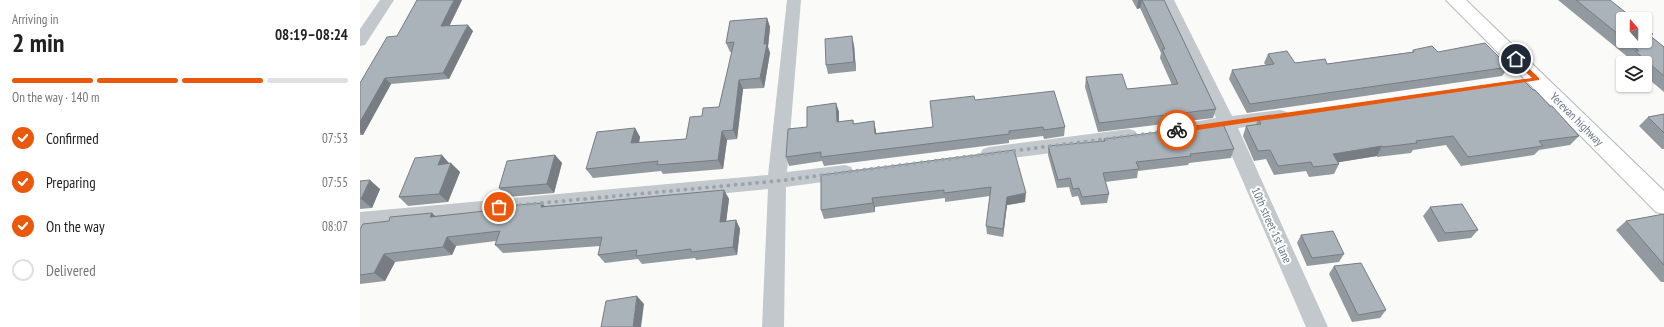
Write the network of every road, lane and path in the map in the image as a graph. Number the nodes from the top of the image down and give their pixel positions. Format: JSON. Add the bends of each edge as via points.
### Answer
{"nodes":[{"id":1,"x":387,"y":0,"type":"edge"},
{"id":2,"x":794,"y":0,"type":"edge"},
{"id":3,"x":1167,"y":0,"type":"edge"},
{"id":4,"x":1455,"y":0,"type":"edge"},
{"id":5,"x":360,"y":41,"type":"edge"},
{"id":6,"x":1537,"y":79,"type":"junction"},
{"id":7,"x":1514,"y":82,"type":"edge"},
{"id":8,"x":1297,"y":114,"type":"edge"},
{"id":9,"x":1227,"y":124,"type":"junction"},
{"id":10,"x":1187,"y":129,"type":"edge"},
{"id":11,"x":1148,"y":134,"type":"edge"},
{"id":12,"x":974,"y":156,"type":"edge"},
{"id":13,"x":864,"y":170,"type":"edge"},
{"id":14,"x":777,"y":181,"type":"junction"},
{"id":15,"x":1664,"y":205,"type":"edge"},
{"id":16,"x":360,"y":220,"type":"edge"},
{"id":17,"x":773,"y":327,"type":"edge"},
{"id":18,"x":1317,"y":327,"type":"edge"}],
"edges":[{"from":1,"to":5,"type":"street"},
{"from":2,"to":14,"type":"street"},
{"from":3,"to":9,"type":"street","name":"10th street 1st lane"},
{"from":4,"to":6,"type":"main road","name":"Yerevan highway"},
{"from":6,"to":7,"type":"street"},
{"from":6,"to":15,"type":"main road","name":"Yerevan highway"},
{"from":8,"to":9,"type":"street"},
{"from":9,"to":10,"type":"street"},
{"from":9,"to":18,"type":"street","name":"10th street 1st lane"},
{"from":11,"to":12,"type":"street"},
{"from":13,"to":14,"type":"street"},
{"from":14,"to":16,"type":"street"},
{"from":14,"to":17,"type":"street"}]}
